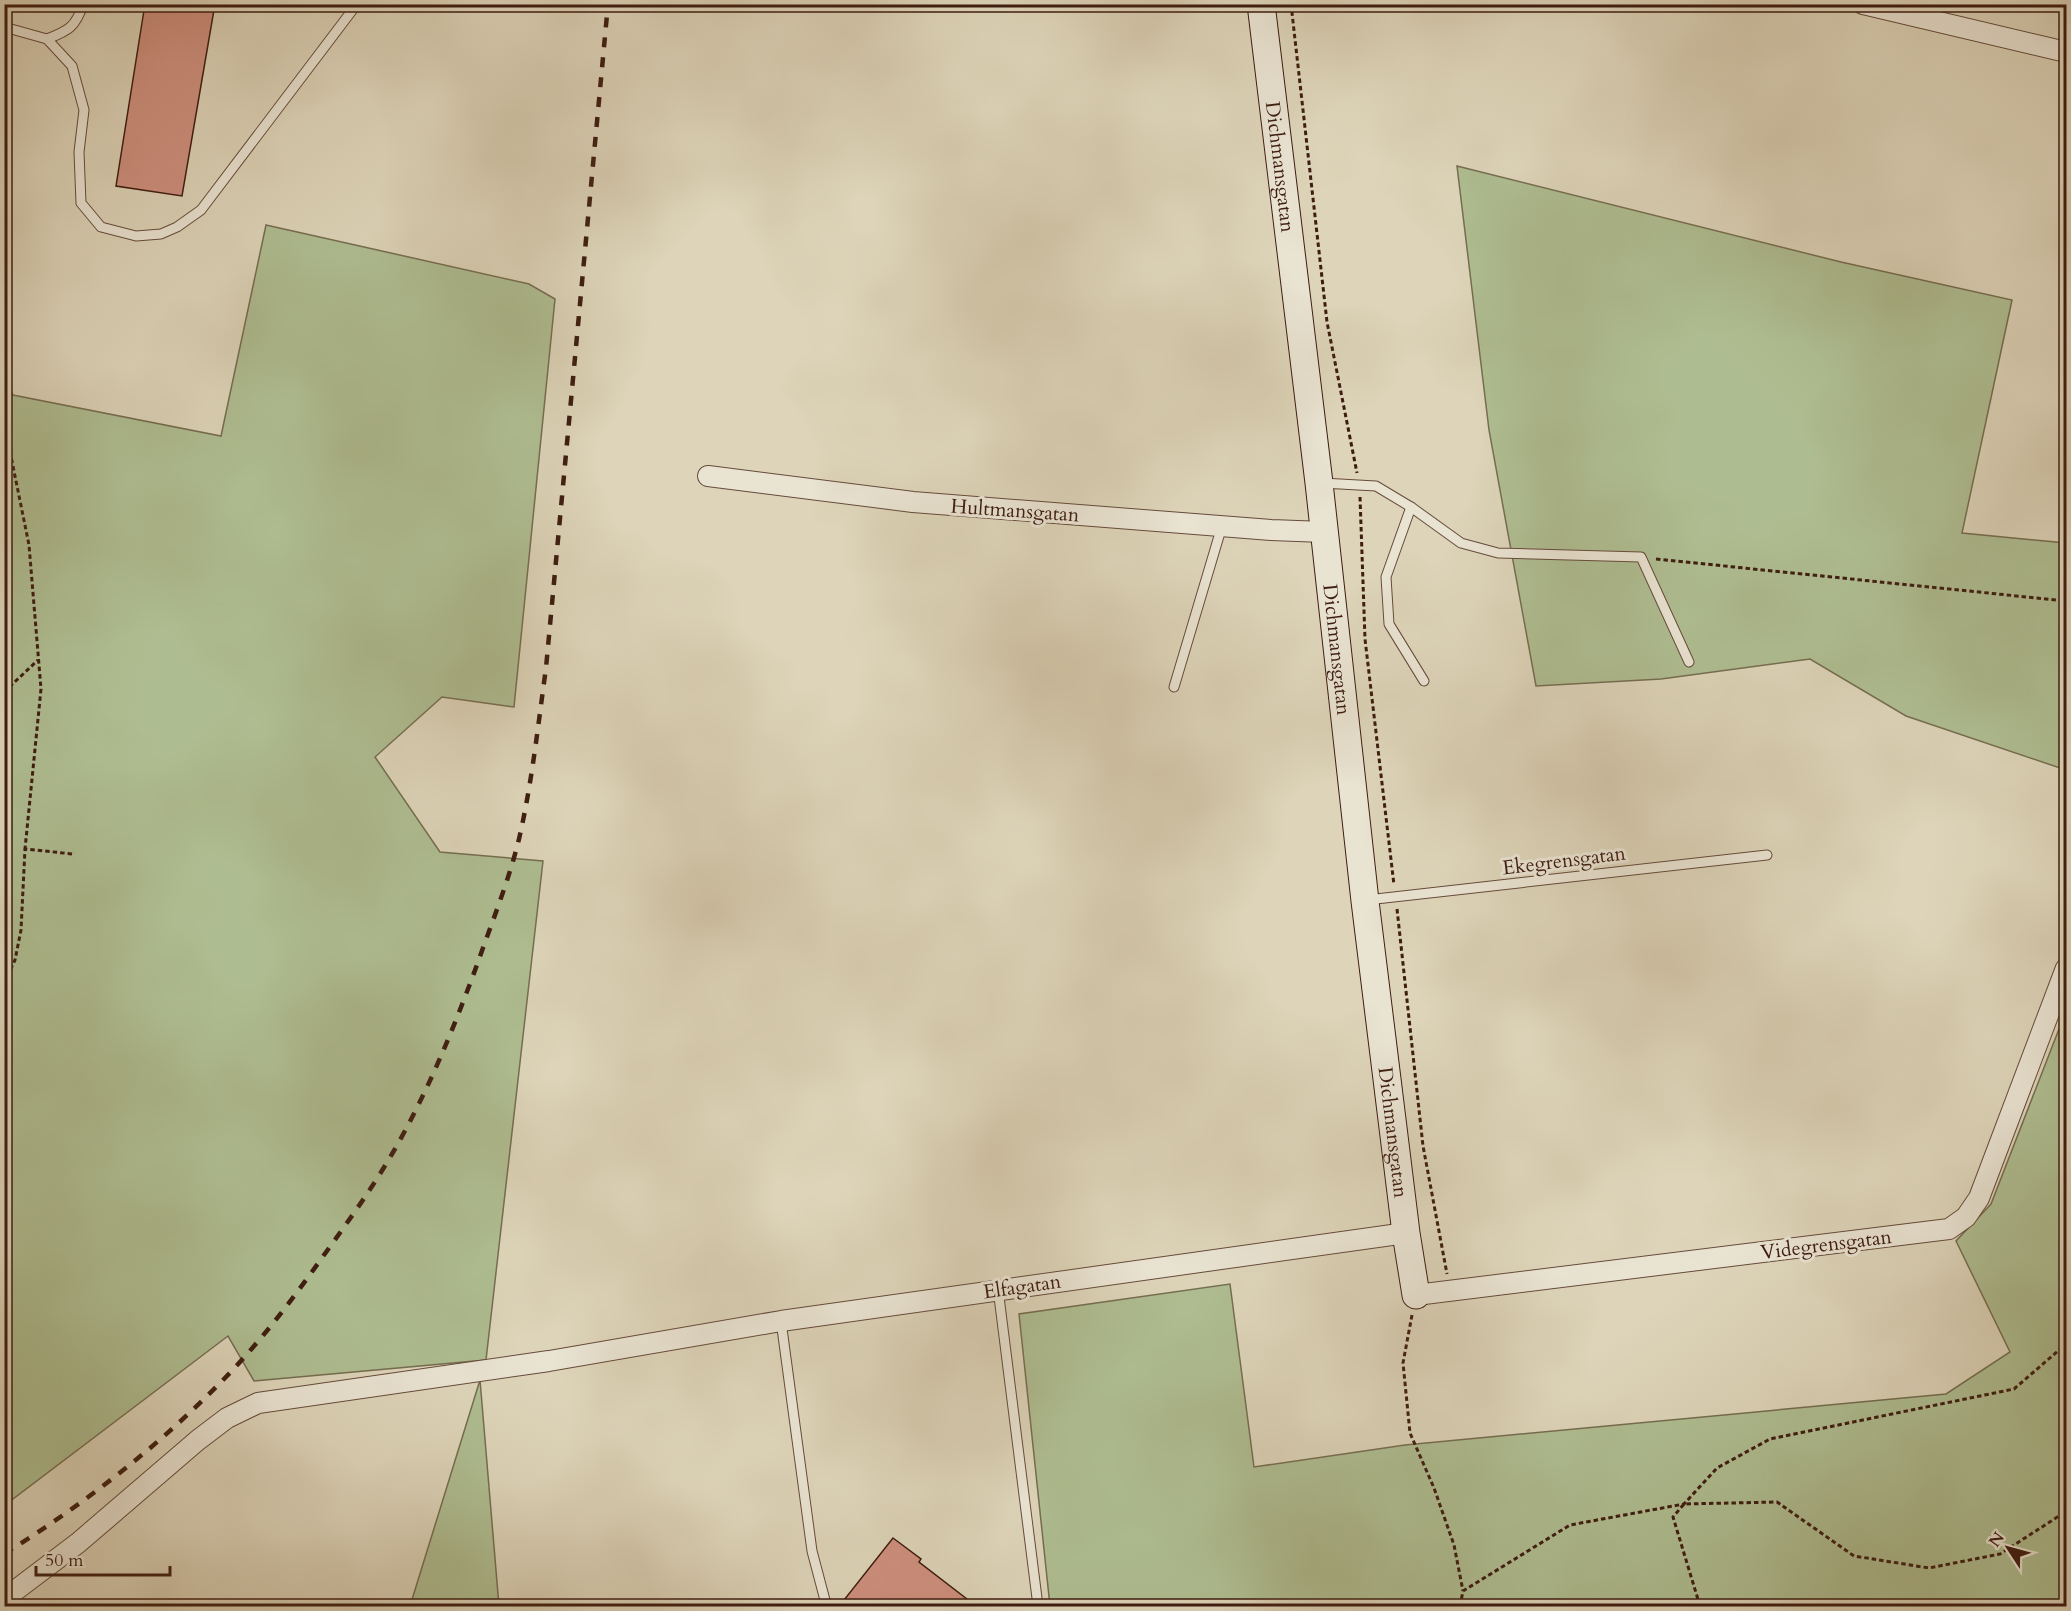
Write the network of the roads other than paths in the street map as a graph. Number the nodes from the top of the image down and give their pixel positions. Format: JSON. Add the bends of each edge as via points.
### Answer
{"nodes":[{"id":1,"x":83,"y":4,"type":"edge"},
{"id":2,"x":357,"y":4,"type":"edge"},
{"id":3,"x":1261,"y":4,"type":"edge"},
{"id":4,"x":1863,"y":4,"type":"edge"},
{"id":5,"x":4,"y":27,"type":"edge"},
{"id":6,"x":47,"y":39,"type":"junction"},
{"id":7,"x":2067,"y":52,"type":"edge"},
{"id":8,"x":708,"y":476,"type":"dead end"},
{"id":9,"x":1319,"y":483,"type":"junction"},
{"id":10,"x":1412,"y":507,"type":"junction"},
{"id":11,"x":1222,"y":526,"type":"junction"},
{"id":12,"x":1324,"y":532,"type":"junction"},
{"id":13,"x":1689,"y":662,"type":"dead end"},
{"id":14,"x":1424,"y":681,"type":"dead end"},
{"id":15,"x":1174,"y":687,"type":"dead end"},
{"id":16,"x":1767,"y":855,"type":"dead end"},
{"id":17,"x":1365,"y":901,"type":"junction"},
{"id":18,"x":2067,"y":968,"type":"edge"},
{"id":19,"x":1406,"y":1233,"type":"junction"},
{"id":20,"x":998,"y":1289,"type":"junction"},
{"id":21,"x":1416,"y":1294,"type":"joint"},
{"id":22,"x":781,"y":1321,"type":"junction"},
{"id":23,"x":4,"y":1599,"type":"edge"},
{"id":24,"x":825,"y":1606,"type":"edge"},
{"id":25,"x":1038,"y":1606,"type":"edge"}],
"edges":[{"from":1,"to":6,"type":"lane","via":[[76,22]]},
{"from":2,"to":6,"type":"lane","via":[[201,210],[160,234],[136,236],[101,227],[81,203],[79,153],[84,110],[72,66]]},
{"from":3,"to":9,"type":"street","name":"Dichmansgatan"},
{"from":4,"to":7,"type":"street"},
{"from":5,"to":6,"type":"lane"},
{"from":8,"to":11,"type":"street","name":"Hultmansgatan","via":[[913,502]]},
{"from":9,"to":10,"type":"lane","via":[[1376,486]]},
{"from":9,"to":12,"type":"street","name":"Dichmansgatan"},
{"from":10,"to":13,"type":"lane","via":[[1461,543],[1498,553],[1641,557]]},
{"from":10,"to":14,"type":"lane","via":[[1386,577],[1389,624]]},
{"from":11,"to":12,"type":"street","name":"Hultmansgatan"},
{"from":11,"to":15,"type":"lane"},
{"from":12,"to":17,"type":"street","name":"Dichmansgatan"},
{"from":16,"to":17,"type":"lane","name":"Ekegrensgatan"},
{"from":17,"to":19,"type":"street","name":"Dichmansgatan"},
{"from":18,"to":21,"type":"street","name":"Videgrensgatan","via":[[1979,1198],[1966,1217],[1949,1229]]},
{"from":19,"to":20,"type":"street","name":"Elfagatan"},
{"from":19,"to":21,"type":"street","name":"Dichmansgatan"},
{"from":20,"to":22,"type":"street","name":"Elfagatan"},
{"from":20,"to":25,"type":"lane"},
{"from":22,"to":23,"type":"street","name":"Elfagatan","via":[[549,1361],[258,1403],[226,1418],[78,1543]]},
{"from":22,"to":24,"type":"lane","via":[[812,1551]]}]}
